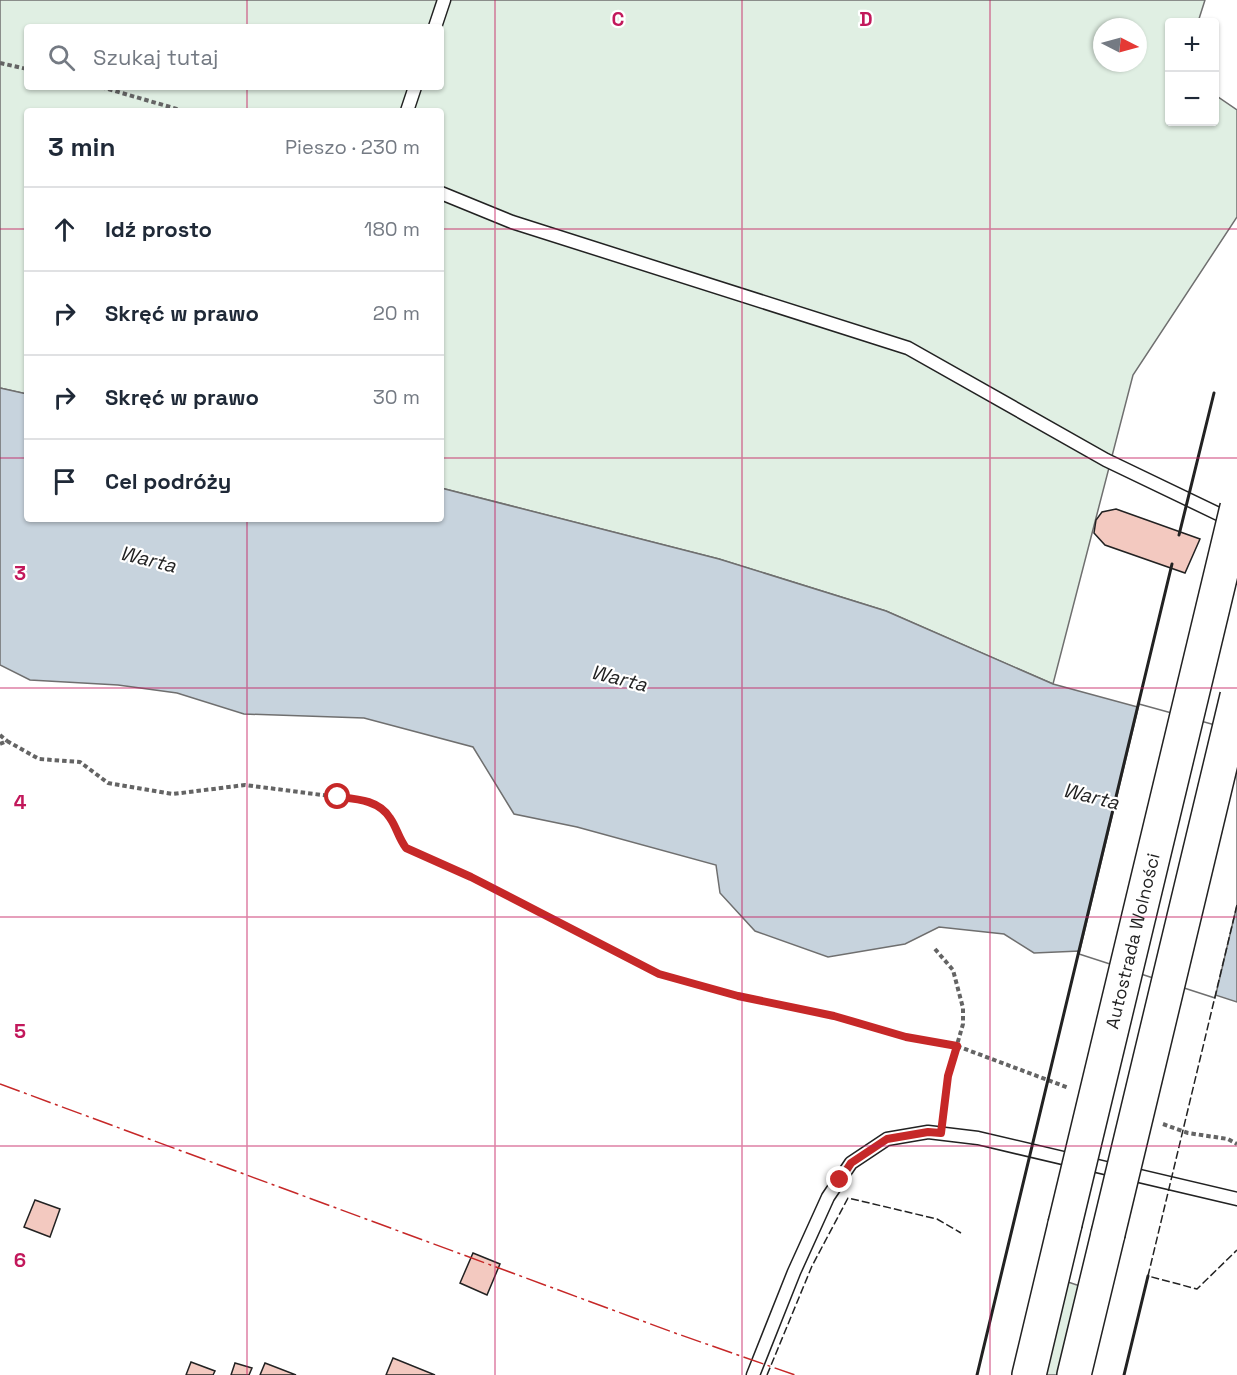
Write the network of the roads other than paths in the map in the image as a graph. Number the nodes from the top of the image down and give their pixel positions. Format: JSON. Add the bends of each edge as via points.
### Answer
{"nodes":[{"id":1,"x":444,"y":0,"type":"edge"},
{"id":2,"x":436,"y":24,"type":"edge"},
{"id":3,"x":414,"y":90,"type":"edge"},
{"id":4,"x":408,"y":108,"type":"edge"},
{"id":5,"x":444,"y":195,"type":"edge"},
{"id":6,"x":1237,"y":507,"type":"edge"},
{"id":7,"x":1237,"y":523,"type":"edge"},
{"id":8,"x":1237,"y":696,"type":"edge"},
{"id":9,"x":1237,"y":1199,"type":"edge"},
{"id":10,"x":753,"y":1375,"type":"edge"},
{"id":11,"x":1029,"y":1375,"type":"edge"},
{"id":12,"x":1074,"y":1375,"type":"edge"}],
"edges":[{"from":1,"to":2,"type":"lane"},
{"from":3,"to":4,"type":"lane"},
{"from":5,"to":7,"type":"lane","via":[[512,222],[908,348],[1106,460]]},
{"from":6,"to":11,"type":"highway","name":"Autostrada Wolności","bridge":true},
{"from":8,"to":12,"type":"highway","bridge":true},
{"from":9,"to":10,"type":"lane","via":[[978,1138],[928,1132],[887,1139],[851,1163],[828,1197]]}]}
